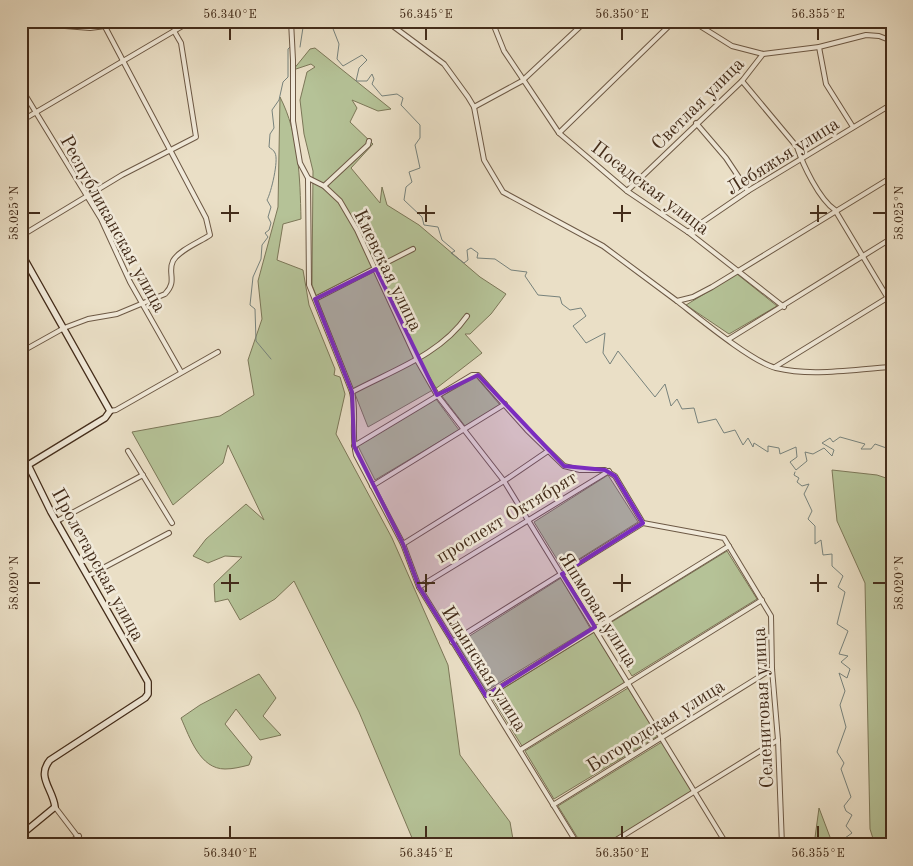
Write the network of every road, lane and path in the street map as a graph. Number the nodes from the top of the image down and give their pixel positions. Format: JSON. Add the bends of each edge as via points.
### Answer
{"nodes":[{"id":1,"x":102,"y":21,"type":"edge"},
{"id":2,"x":144,"y":21,"type":"edge"},
{"id":3,"x":176,"y":21,"type":"edge"},
{"id":4,"x":190,"y":21,"type":"edge"},
{"id":5,"x":291,"y":21,"type":"edge"},
{"id":6,"x":386,"y":21,"type":"edge"},
{"id":7,"x":492,"y":21,"type":"edge"},
{"id":8,"x":586,"y":21,"type":"edge"},
{"id":9,"x":674,"y":21,"type":"edge"},
{"id":10,"x":692,"y":21,"type":"edge"},
{"id":11,"x":21,"y":26,"type":"edge"},
{"id":12,"x":104,"y":27,"type":"junction"},
{"id":13,"x":176,"y":30,"type":"junction"},
{"id":14,"x":892,"y":41,"type":"edge"},
{"id":15,"x":819,"y":47,"type":"junction"},
{"id":16,"x":762,"y":54,"type":"junction"},
{"id":17,"x":124,"y":61,"type":"junction"},
{"id":18,"x":522,"y":81,"type":"junction"},
{"id":19,"x":742,"y":81,"type":"junction"},
{"id":20,"x":21,"y":88,"type":"edge"},
{"id":21,"x":892,"y":104,"type":"edge"},
{"id":22,"x":474,"y":107,"type":"junction"},
{"id":23,"x":36,"y":112,"type":"junction"},
{"id":24,"x":21,"y":121,"type":"edge"},
{"id":25,"x":696,"y":124,"type":"junction"},
{"id":26,"x":853,"y":128,"type":"junction"},
{"id":27,"x":559,"y":133,"type":"junction"},
{"id":28,"x":369,"y":141,"type":"dead end"},
{"id":29,"x":170,"y":149,"type":"junction"},
{"id":30,"x":802,"y":160,"type":"junction"},
{"id":31,"x":892,"y":177,"type":"edge"},
{"id":32,"x":308,"y":178,"type":"junction"},
{"id":33,"x":324,"y":186,"type":"junction"},
{"id":34,"x":627,"y":191,"type":"junction"},
{"id":35,"x":748,"y":191,"type":"junction"},
{"id":36,"x":87,"y":196,"type":"junction"},
{"id":37,"x":835,"y":210,"type":"junction"},
{"id":38,"x":688,"y":232,"type":"junction"},
{"id":39,"x":21,"y":236,"type":"edge"},
{"id":40,"x":892,"y":238,"type":"edge"},
{"id":41,"x":413,"y":249,"type":"dead end"},
{"id":42,"x":21,"y":252,"type":"edge"},
{"id":43,"x":863,"y":256,"type":"junction"},
{"id":44,"x":376,"y":269,"type":"junction"},
{"id":45,"x":738,"y":270,"type":"junction"},
{"id":46,"x":890,"y":296,"type":"edge"},
{"id":47,"x":315,"y":299,"type":"junction"},
{"id":48,"x":677,"y":301,"type":"junction"},
{"id":49,"x":143,"y":303,"type":"junction"},
{"id":50,"x":892,"y":304,"type":"edge"},
{"id":51,"x":784,"y":307,"type":"junction"},
{"id":52,"x":467,"y":316,"type":"dead end"},
{"id":53,"x":64,"y":328,"type":"junction"},
{"id":54,"x":729,"y":339,"type":"junction"},
{"id":55,"x":21,"y":352,"type":"edge"},
{"id":56,"x":218,"y":352,"type":"dead end"},
{"id":57,"x":417,"y":360,"type":"junction"},
{"id":58,"x":892,"y":367,"type":"edge"},
{"id":59,"x":774,"y":368,"type":"junction"},
{"id":60,"x":181,"y":372,"type":"junction"},
{"id":61,"x":352,"y":392,"type":"junction"},
{"id":62,"x":437,"y":395,"type":"junction"},
{"id":63,"x":505,"y":404,"type":"junction"},
{"id":64,"x":110,"y":411,"type":"junction"},
{"id":65,"x":464,"y":430,"type":"junction"},
{"id":66,"x":354,"y":446,"type":"junction"},
{"id":67,"x":128,"y":451,"type":"dead end"},
{"id":68,"x":548,"y":451,"type":"junction"},
{"id":69,"x":21,"y":454,"type":"edge"},
{"id":70,"x":28,"y":466,"type":"junction"},
{"id":71,"x":21,"y":470,"type":"edge"},
{"id":72,"x":609,"y":471,"type":"junction"},
{"id":73,"x":143,"y":475,"type":"junction"},
{"id":74,"x":504,"y":481,"type":"junction"},
{"id":75,"x":372,"y":486,"type":"junction"},
{"id":76,"x":528,"y":520,"type":"junction"},
{"id":77,"x":57,"y":522,"type":"junction"},
{"id":78,"x":172,"y":523,"type":"dead end"},
{"id":79,"x":643,"y":523,"type":"junction"},
{"id":80,"x":169,"y":533,"type":"dead end"},
{"id":81,"x":403,"y":544,"type":"junction"},
{"id":82,"x":729,"y":546,"type":"junction"},
{"id":83,"x":562,"y":574,"type":"junction"},
{"id":84,"x":88,"y":576,"type":"junction"},
{"id":85,"x":418,"y":587,"type":"junction"},
{"id":86,"x":762,"y":600,"type":"junction"},
{"id":87,"x":595,"y":627,"type":"junction"},
{"id":88,"x":452,"y":642,"type":"junction"},
{"id":89,"x":772,"y":669,"type":"junction"},
{"id":90,"x":629,"y":684,"type":"junction"},
{"id":91,"x":486,"y":696,"type":"junction"},
{"id":92,"x":662,"y":737,"type":"junction"},
{"id":93,"x":778,"y":740,"type":"junction"},
{"id":94,"x":520,"y":750,"type":"junction"},
{"id":95,"x":696,"y":792,"type":"junction"},
{"id":96,"x":553,"y":805,"type":"junction"},
{"id":97,"x":55,"y":807,"type":"junction"},
{"id":98,"x":21,"y":835,"type":"edge"},
{"id":99,"x":79,"y":836,"type":"junction"},
{"id":100,"x":66,"y":845,"type":"edge"},
{"id":101,"x":84,"y":845,"type":"edge"},
{"id":102,"x":578,"y":845,"type":"edge"},
{"id":103,"x":608,"y":845,"type":"edge"},
{"id":104,"x":727,"y":845,"type":"edge"},
{"id":105,"x":782,"y":845,"type":"edge"}],
"edges":[{"from":1,"to":12,"type":"street"},
{"from":2,"to":12,"type":"street"},
{"from":3,"to":13,"type":"street"},
{"from":4,"to":13,"type":"street"},
{"from":5,"to":32,"type":"street","via":[[292,121],[300,164]]},
{"from":6,"to":22,"type":"street","via":[[444,64]]},
{"from":7,"to":18,"type":"street","name":"Посадская улица"},
{"from":8,"to":18,"type":"street"},
{"from":9,"to":27,"type":"street"},
{"from":10,"to":16,"type":"street","via":[[732,46]]},
{"from":11,"to":12,"type":"street"},
{"from":12,"to":17,"type":"street"},
{"from":13,"to":17,"type":"street"},
{"from":13,"to":29,"type":"street","via":[[182,43],[196,137]]},
{"from":14,"to":15,"type":"street","via":[[866,35]]},
{"from":15,"to":16,"type":"street"},
{"from":15,"to":26,"type":"street","via":[[826,84]]},
{"from":16,"to":19,"type":"street","name":"Светлая улица"},
{"from":17,"to":23,"type":"street"},
{"from":17,"to":29,"type":"street"},
{"from":18,"to":22,"type":"street"},
{"from":18,"to":27,"type":"street","name":"Посадская улица"},
{"from":19,"to":25,"type":"street","name":"Светлая улица"},
{"from":19,"to":30,"type":"street","via":[[797,147]]},
{"from":20,"to":23,"type":"street","name":"Республиканская улица"},
{"from":21,"to":26,"type":"street","name":"Лебяжья улица"},
{"from":22,"to":48,"type":"street","via":[[484,160],[503,192],[603,246]]},
{"from":23,"to":24,"type":"street"},
{"from":23,"to":36,"type":"street","name":"Республиканская улица"},
{"from":25,"to":34,"type":"street","name":"Светлая улица"},
{"from":25,"to":35,"type":"street","via":[[726,158]]},
{"from":26,"to":30,"type":"street","name":"Лебяжья улица"},
{"from":27,"to":34,"type":"street","name":"Посадская улица"},
{"from":28,"to":33,"type":"street"},
{"from":29,"to":36,"type":"street"},
{"from":29,"to":49,"type":"street","via":[[206,218],[210,235],[174,258],[171,289]]},
{"from":30,"to":35,"type":"street","name":"Лебяжья улица"},
{"from":30,"to":37,"type":"street","via":[[828,205]]},
{"from":31,"to":37,"type":"street"},
{"from":32,"to":33,"type":"street","name":"Киевская улица"},
{"from":32,"to":47,"type":"street","via":[[309,285]]},
{"from":33,"to":44,"type":"street","name":"Киевская улица","via":[[340,201]]},
{"from":34,"to":38,"type":"street","name":"Посадская улица"},
{"from":35,"to":38,"type":"street","name":"Лебяжья улица"},
{"from":36,"to":39,"type":"street"},
{"from":36,"to":49,"type":"street","name":"Республиканская улица"},
{"from":37,"to":43,"type":"street"},
{"from":37,"to":45,"type":"street"},
{"from":38,"to":45,"type":"street","name":"Посадская улица"},
{"from":40,"to":43,"type":"street"},
{"from":41,"to":44,"type":"street"},
{"from":42,"to":53,"type":"street"},
{"from":43,"to":46,"type":"street"},
{"from":43,"to":51,"type":"street"},
{"from":44,"to":47,"type":"street"},
{"from":44,"to":57,"type":"street","name":"Киевская улица"},
{"from":45,"to":48,"type":"street","via":[[693,297]]},
{"from":45,"to":51,"type":"street","name":"Посадская улица"},
{"from":46,"to":50,"type":"street"},
{"from":46,"to":59,"type":"street"},
{"from":47,"to":61,"type":"street"},
{"from":48,"to":54,"type":"street"},
{"from":49,"to":53,"type":"street","via":[[117,314],[88,319]]},
{"from":49,"to":60,"type":"street","name":"Республиканская улица"},
{"from":51,"to":54,"type":"street"},
{"from":52,"to":57,"type":"street","via":[[442,345]]},
{"from":53,"to":55,"type":"street"},
{"from":53,"to":64,"type":"street"},
{"from":54,"to":59,"type":"street"},
{"from":56,"to":60,"type":"street"},
{"from":57,"to":61,"type":"street"},
{"from":57,"to":62,"type":"street","name":"Киевская улица"},
{"from":58,"to":59,"type":"street","via":[[794,372]]},
{"from":60,"to":64,"type":"street"},
{"from":61,"to":66,"type":"street"},
{"from":62,"to":63,"type":"street","via":[[478,374]]},
{"from":62,"to":65,"type":"street","name":"Яшмовая улица"},
{"from":62,"to":66,"type":"street"},
{"from":63,"to":65,"type":"street"},
{"from":63,"to":68,"type":"street"},
{"from":64,"to":70,"type":"street","via":[[105,418]]},
{"from":65,"to":74,"type":"street","name":"Яшмовая улица"},
{"from":65,"to":75,"type":"street"},
{"from":66,"to":75,"type":"street","name":"Ильинская улица"},
{"from":67,"to":73,"type":"street"},
{"from":68,"to":72,"type":"street","via":[[564,466],[573,469]]},
{"from":68,"to":74,"type":"street"},
{"from":69,"to":70,"type":"street","name":"Пролетарская улица"},
{"from":70,"to":71,"type":"street"},
{"from":70,"to":77,"type":"street","name":"Пролетарская улица"},
{"from":72,"to":76,"type":"street","name":"проспект Октябрят"},
{"from":72,"to":79,"type":"street"},
{"from":73,"to":77,"type":"street"},
{"from":73,"to":78,"type":"street"},
{"from":74,"to":76,"type":"street","name":"Яшмовая улица"},
{"from":74,"to":81,"type":"street"},
{"from":75,"to":81,"type":"street","name":"Ильинская улица"},
{"from":76,"to":83,"type":"street","name":"Яшмовая улица"},
{"from":76,"to":85,"type":"street","name":"проспект Октябрят"},
{"from":77,"to":84,"type":"street","name":"Пролетарская улица"},
{"from":79,"to":82,"type":"street","name":"Селенитовая улица","via":[[718,536],[724,538]]},
{"from":79,"to":83,"type":"street"},
{"from":80,"to":84,"type":"street"},
{"from":81,"to":85,"type":"street","name":"Ильинская улица"},
{"from":82,"to":86,"type":"street","name":"Селенитовая улица"},
{"from":82,"to":87,"type":"street"},
{"from":83,"to":87,"type":"street","name":"Яшмовая улица"},
{"from":83,"to":88,"type":"street"},
{"from":84,"to":97,"type":"street","name":"Пролетарская улица","via":[[149,688],[145,698],[46,764],[43,775]]},
{"from":85,"to":88,"type":"street","name":"Ильинская улица"},
{"from":86,"to":89,"type":"street","name":"Селенитовая улица","via":[[771,616]]},
{"from":86,"to":90,"type":"street"},
{"from":87,"to":90,"type":"street","name":"Яшмовая улица"},
{"from":87,"to":91,"type":"street"},
{"from":88,"to":91,"type":"street","name":"Ильинская улица"},
{"from":89,"to":92,"type":"street","name":"Богородская улица"},
{"from":89,"to":93,"type":"street","name":"Селенитовая улица"},
{"from":90,"to":92,"type":"street","name":"Яшмовая улица"},
{"from":90,"to":94,"type":"street"},
{"from":91,"to":94,"type":"street","name":"Ильинская улица"},
{"from":92,"to":95,"type":"street","name":"Яшмовая улица"},
{"from":92,"to":96,"type":"street","name":"Богородская улица"},
{"from":93,"to":95,"type":"street"},
{"from":93,"to":105,"type":"street","name":"Селенитовая улица"},
{"from":94,"to":96,"type":"street","name":"Ильинская улица"},
{"from":95,"to":103,"type":"street"},
{"from":95,"to":104,"type":"street","name":"Яшмовая улица"},
{"from":96,"to":102,"type":"street","name":"Ильинская улица"},
{"from":97,"to":98,"type":"street"},
{"from":97,"to":99,"type":"street"},
{"from":99,"to":100,"type":"street"},
{"from":99,"to":101,"type":"street"}]}
